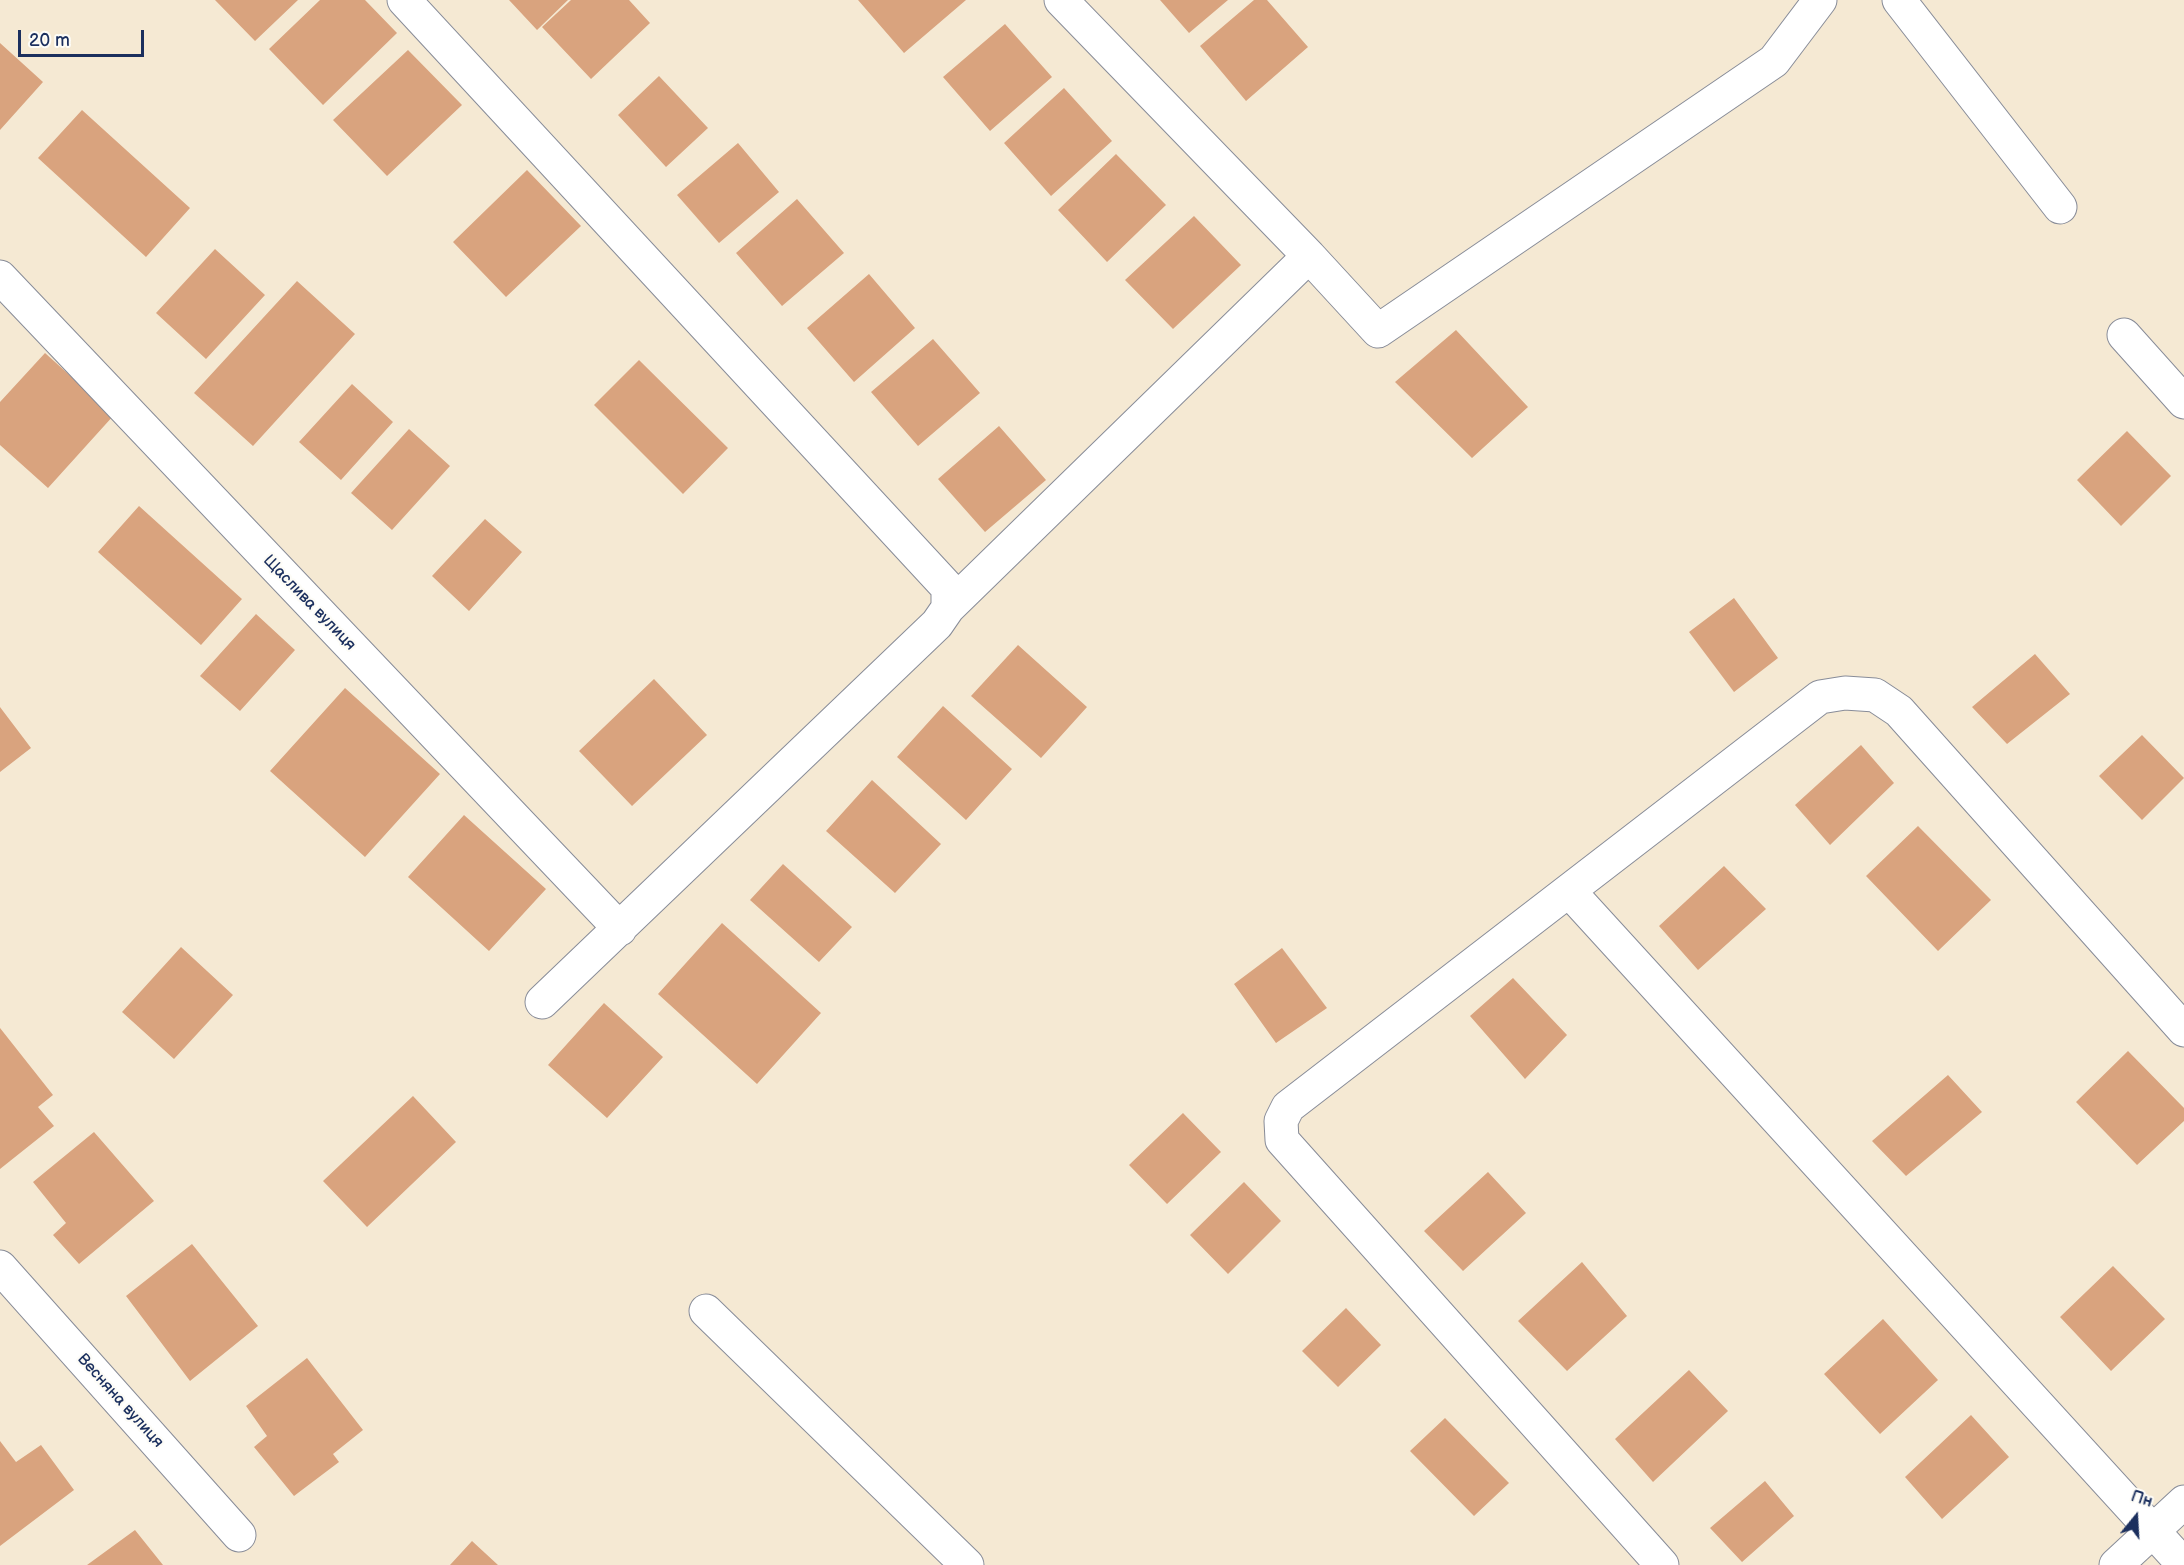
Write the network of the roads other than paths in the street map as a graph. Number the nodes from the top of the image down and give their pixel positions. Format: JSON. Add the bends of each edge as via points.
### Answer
{"nodes":[{"id":1,"x":404,"y":0,"type":"edge"},
{"id":2,"x":1061,"y":0,"type":"edge"},
{"id":3,"x":1820,"y":0,"type":"edge"},
{"id":4,"x":1899,"y":0,"type":"edge"},
{"id":5,"x":2060,"y":207,"type":"dead end"},
{"id":6,"x":1309,"y":256,"type":"junction"},
{"id":7,"x":0,"y":277,"type":"edge"},
{"id":8,"x":2124,"y":335,"type":"dead end"},
{"id":9,"x":2184,"y":402,"type":"edge"},
{"id":10,"x":948,"y":608,"type":"junction"},
{"id":11,"x":1569,"y":891,"type":"junction"},
{"id":12,"x":620,"y":929,"type":"junction"},
{"id":13,"x":542,"y":1002,"type":"dead end"},
{"id":14,"x":2184,"y":1030,"type":"edge"},
{"id":15,"x":0,"y":1267,"type":"edge"},
{"id":16,"x":706,"y":1311,"type":"dead end"},
{"id":17,"x":2184,"y":1502,"type":"edge"},
{"id":18,"x":2152,"y":1531,"type":"junction"},
{"id":19,"x":239,"y":1535,"type":"dead end"},
{"id":20,"x":967,"y":1565,"type":"edge"},
{"id":21,"x":1662,"y":1565,"type":"edge"},
{"id":22,"x":2116,"y":1565,"type":"edge"},
{"id":23,"x":2184,"y":1565,"type":"edge"}],
"edges":[{"from":1,"to":10,"type":"street","via":[[948,588]]},
{"from":2,"to":6,"type":"street"},
{"from":3,"to":6,"type":"street","via":[[1774,61],[1378,331]]},
{"from":4,"to":5,"type":"street"},
{"from":6,"to":10,"type":"street"},
{"from":7,"to":12,"type":"street","name":"Щаслива вулиця"},
{"from":8,"to":9,"type":"street"},
{"from":10,"to":12,"type":"street","via":[[937,624]]},
{"from":11,"to":14,"type":"street","via":[[1820,697],[1845,693],[1875,695],[1899,711]]},
{"from":11,"to":18,"type":"street"},
{"from":11,"to":21,"type":"street","via":[[1288,1107],[1281,1121],[1282,1140]]},
{"from":12,"to":13,"type":"street"},
{"from":15,"to":19,"type":"street","name":"Весняна вулиця"},
{"from":16,"to":20,"type":"street"},
{"from":17,"to":18,"type":"street"},
{"from":18,"to":22,"type":"street"},
{"from":18,"to":23,"type":"street"}]}
